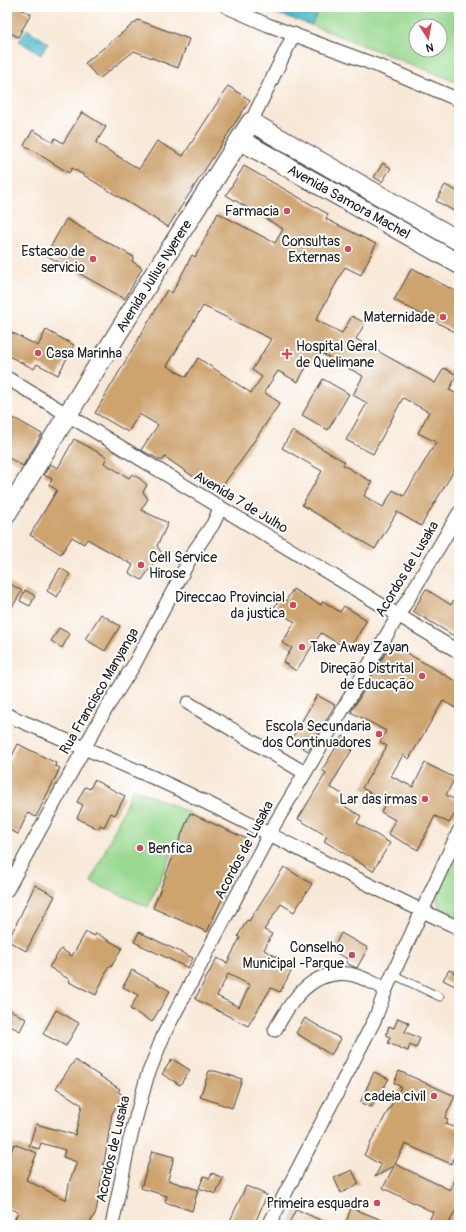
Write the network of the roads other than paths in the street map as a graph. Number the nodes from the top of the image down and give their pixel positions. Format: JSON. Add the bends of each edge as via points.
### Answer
{"nodes":[{"id":1,"x":227,"y":7,"type":"edge"},
{"id":2,"x":294,"y":34,"type":"junction"},
{"id":3,"x":459,"y":100,"type":"edge"},
{"id":4,"x":251,"y":122,"type":"junction"},
{"id":5,"x":240,"y":140,"type":"junction"},
{"id":6,"x":459,"y":242,"type":"edge"},
{"id":7,"x":459,"y":264,"type":"edge"},
{"id":8,"x":7,"y":378,"type":"edge"},
{"id":9,"x":68,"y":414,"type":"junction"},
{"id":10,"x":220,"y":509,"type":"junction"},
{"id":11,"x":7,"y":513,"type":"edge"},
{"id":12,"x":459,"y":513,"type":"edge"},
{"id":13,"x":398,"y":617,"type":"junction"},
{"id":14,"x":459,"y":652,"type":"edge"},
{"id":15,"x":188,"y":703,"type":"dead end"},
{"id":16,"x":7,"y":715,"type":"edge"},
{"id":17,"x":85,"y":749,"type":"junction"},
{"id":18,"x":305,"y":773,"type":"junction"},
{"id":19,"x":459,"y":831,"type":"edge"},
{"id":20,"x":270,"y":834,"type":"junction"},
{"id":21,"x":7,"y":890,"type":"edge"},
{"id":22,"x":422,"y":911,"type":"junction"},
{"id":23,"x":459,"y":928,"type":"edge"},
{"id":24,"x":394,"y":975,"type":"junction"},
{"id":25,"x":386,"y":989,"type":"junction"},
{"id":26,"x":440,"y":997,"type":"dead end"},
{"id":27,"x":274,"y":1030,"type":"dead end"},
{"id":28,"x":112,"y":1225,"type":"edge"},
{"id":29,"x":269,"y":1225,"type":"edge"}],
"edges":[{"from":1,"to":2,"type":"street"},
{"from":2,"to":3,"type":"street"},
{"from":2,"to":4,"type":"street","name":"Avenida Julius Nyerere"},
{"from":4,"to":5,"type":"street","name":"Avenida Julius Nyerere"},
{"from":4,"to":6,"type":"street","name":"Avenida Samora Machel"},
{"from":5,"to":7,"type":"street","name":"Avenida Samora Machel"},
{"from":5,"to":9,"type":"street","name":"Avenida Julius Nyerere"},
{"from":8,"to":9,"type":"street","name":"Avenida 7 de Julho"},
{"from":9,"to":10,"type":"street","name":"Avenida 7 de Julho"},
{"from":9,"to":11,"type":"street","name":"Avenida Julius Nyerere"},
{"from":10,"to":13,"type":"street","name":"Avenida 7 de Julho"},
{"from":10,"to":17,"type":"street","name":"Rua Francisco Manyanga"},
{"from":12,"to":13,"type":"street","name":"Acordos de Lusaka"},
{"from":13,"to":14,"type":"street","name":"Avenida 7 de Julho"},
{"from":13,"to":18,"type":"street","name":"Acordos de Lusaka"},
{"from":15,"to":18,"type":"street"},
{"from":16,"to":17,"type":"street"},
{"from":17,"to":20,"type":"street","via":[[152,777]]},
{"from":17,"to":21,"type":"street","name":"Rua Francisco Manyanga"},
{"from":18,"to":20,"type":"street","name":"Acordos de Lusaka"},
{"from":19,"to":22,"type":"street"},
{"from":20,"to":22,"type":"street"},
{"from":20,"to":28,"type":"street","name":"Acordos de Lusaka","via":[[164,1034],[147,1077],[129,1143]]},
{"from":22,"to":23,"type":"street"},
{"from":22,"to":24,"type":"street"},
{"from":24,"to":25,"type":"street"},
{"from":24,"to":26,"type":"lane"},
{"from":25,"to":27,"type":"street","via":[[363,978],[349,974],[334,974],[302,989],[287,1007]]},
{"from":25,"to":29,"type":"street","via":[[375,1019]]}]}
